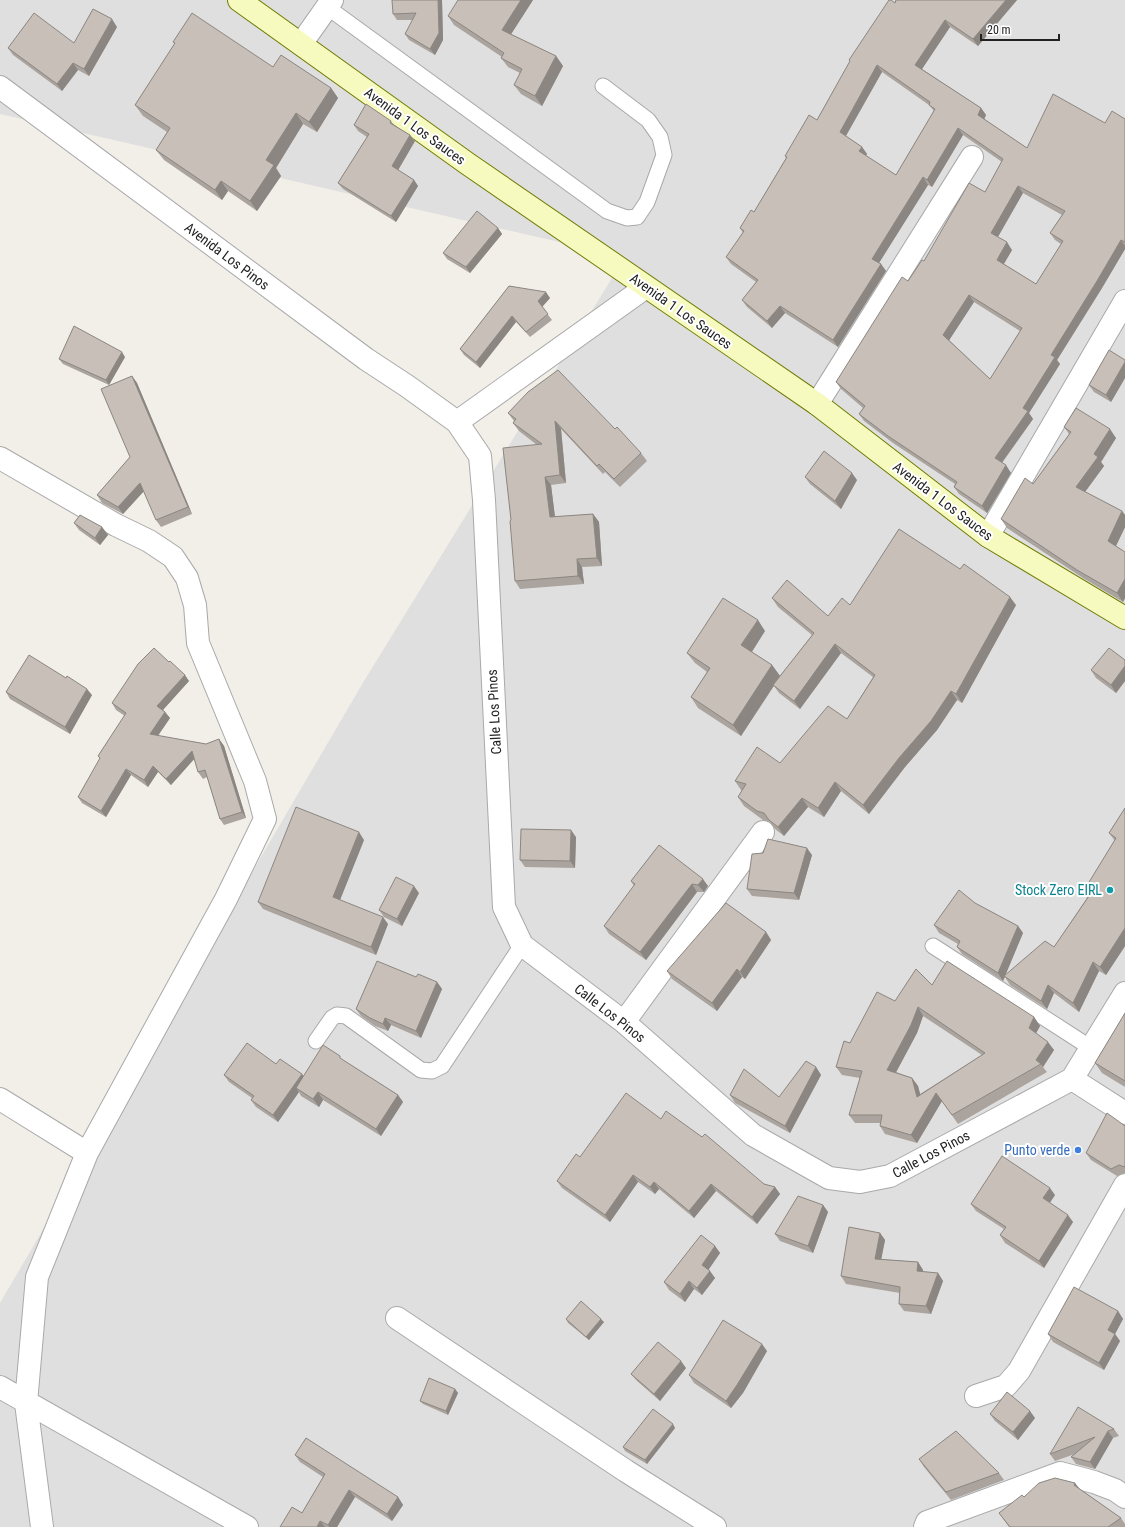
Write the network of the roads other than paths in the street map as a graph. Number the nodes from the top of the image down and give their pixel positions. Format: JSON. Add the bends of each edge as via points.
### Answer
{"nodes":[{"id":1,"x":239,"y":0,"type":"edge"},
{"id":2,"x":326,"y":2,"type":"edge"},
{"id":3,"x":301,"y":44,"type":"junction"},
{"id":4,"x":603,"y":86,"type":"dead end"},
{"id":5,"x":0,"y":87,"type":"edge"},
{"id":6,"x":972,"y":156,"type":"dead end"},
{"id":7,"x":646,"y":287,"type":"junction"},
{"id":8,"x":1125,"y":301,"type":"edge"},
{"id":9,"x":816,"y":404,"type":"junction"},
{"id":10,"x":457,"y":422,"type":"junction"},
{"id":11,"x":0,"y":458,"type":"edge"},
{"id":12,"x":988,"y":536,"type":"junction"},
{"id":13,"x":1125,"y":618,"type":"edge"},
{"id":14,"x":763,"y":832,"type":"dead end"},
{"id":15,"x":522,"y":945,"type":"junction"},
{"id":16,"x":933,"y":946,"type":"dead end"},
{"id":17,"x":1125,"y":993,"type":"edge"},
{"id":18,"x":624,"y":1022,"type":"junction"},
{"id":19,"x":316,"y":1041,"type":"dead end"},
{"id":20,"x":1091,"y":1048,"type":"junction"},
{"id":21,"x":1072,"y":1079,"type":"junction"},
{"id":22,"x":0,"y":1099,"type":"edge"},
{"id":23,"x":1125,"y":1113,"type":"edge"},
{"id":24,"x":87,"y":1153,"type":"junction"},
{"id":25,"x":1125,"y":1184,"type":"edge"},
{"id":26,"x":397,"y":1318,"type":"dead end"},
{"id":27,"x":0,"y":1387,"type":"edge"},
{"id":28,"x":976,"y":1396,"type":"dead end"},
{"id":29,"x":26,"y":1403,"type":"junction"},
{"id":30,"x":1125,"y":1497,"type":"edge"},
{"id":31,"x":42,"y":1527,"type":"edge"},
{"id":32,"x":247,"y":1527,"type":"edge"},
{"id":33,"x":715,"y":1527,"type":"edge"},
{"id":34,"x":925,"y":1527,"type":"edge"}],
"edges":[{"from":1,"to":3,"type":"street","name":"Avenida 1 Los Sauces"},
{"from":2,"to":3,"type":"street"},
{"from":2,"to":4,"type":"lane","via":[[607,211],[627,218],[637,217],[647,202],[664,155],[660,137],[648,120]]},
{"from":3,"to":7,"type":"street","name":"Avenida 1 Los Sauces"},
{"from":5,"to":10,"type":"street","name":"Avenida Los Pinos","via":[[366,359]]},
{"from":6,"to":9,"type":"street"},
{"from":7,"to":9,"type":"street","name":"Avenida 1 Los Sauces"},
{"from":7,"to":10,"type":"street"},
{"from":8,"to":12,"type":"street"},
{"from":9,"to":12,"type":"street","name":"Avenida 1 Los Sauces"},
{"from":10,"to":15,"type":"street","name":"Calle Los Pinos","via":[[480,456],[504,907]]},
{"from":11,"to":24,"type":"street","via":[[173,557],[186,578],[195,606],[198,643],[255,781],[265,819],[226,899]]},
{"from":12,"to":13,"type":"street","name":"Avenida 1 Los Sauces"},
{"from":14,"to":18,"type":"street"},
{"from":15,"to":18,"type":"street","name":"Calle Los Pinos"},
{"from":15,"to":19,"type":"lane","via":[[442,1066],[432,1071],[421,1070],[346,1016],[337,1015],[332,1018]]},
{"from":16,"to":20,"type":"lane"},
{"from":17,"to":20,"type":"street"},
{"from":18,"to":21,"type":"street","name":"Calle Los Pinos","via":[[753,1135],[829,1178],[860,1182],[890,1176]]},
{"from":20,"to":21,"type":"street"},
{"from":21,"to":23,"type":"street"},
{"from":22,"to":24,"type":"street"},
{"from":24,"to":29,"type":"street","via":[[36,1277]]},
{"from":25,"to":28,"type":"street","via":[[1019,1371],[1006,1386]]},
{"from":26,"to":33,"type":"street","via":[[626,1471]]},
{"from":27,"to":29,"type":"street"},
{"from":29,"to":31,"type":"street"},
{"from":29,"to":32,"type":"street"},
{"from":30,"to":34,"type":"street","via":[[1094,1482],[1060,1473],[927,1522]]}]}
